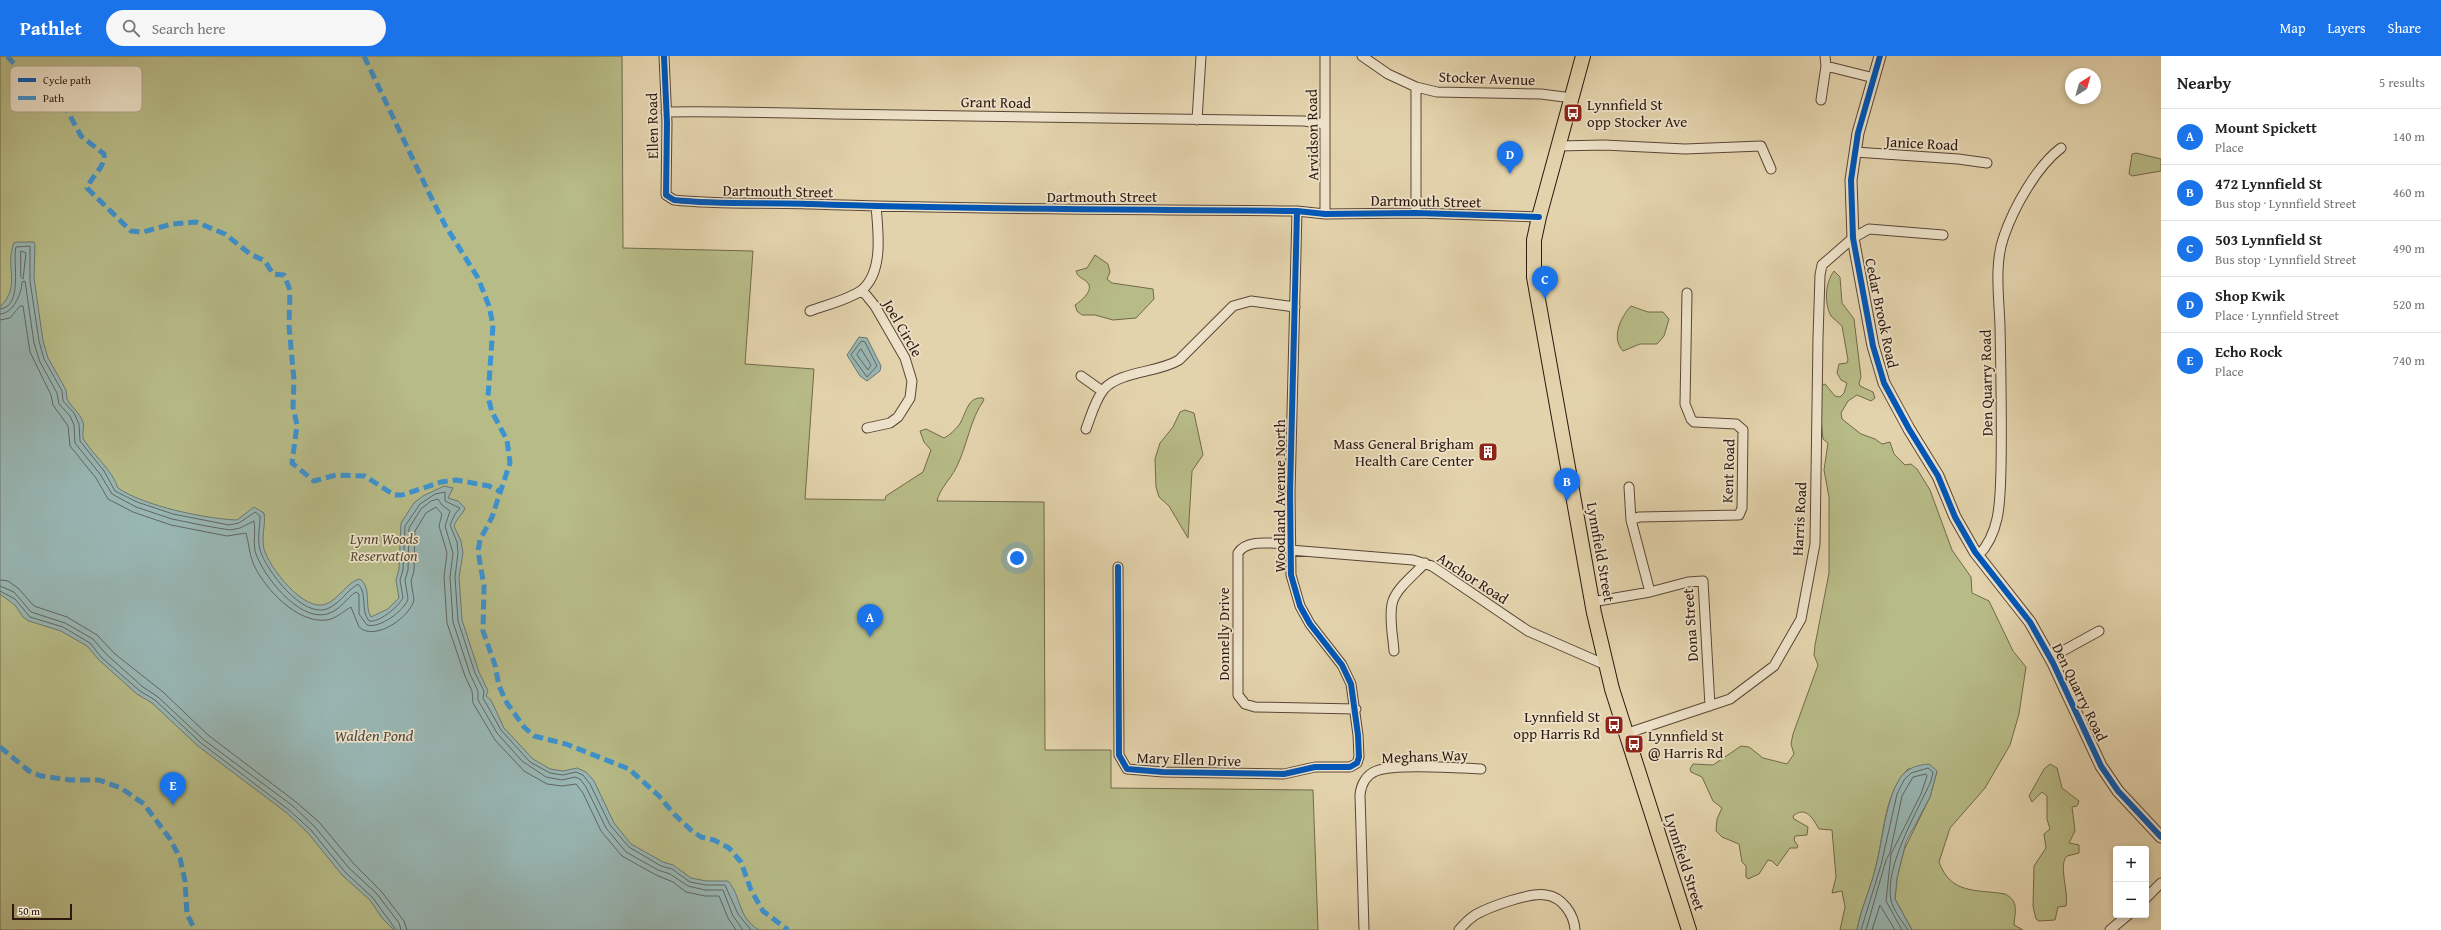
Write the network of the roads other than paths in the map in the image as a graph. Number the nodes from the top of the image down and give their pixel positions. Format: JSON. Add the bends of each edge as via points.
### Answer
{"nodes":[{"id":1,"x":664,"y":56,"type":"edge"},
{"id":2,"x":1200,"y":56,"type":"edge"},
{"id":3,"x":1325,"y":56,"type":"edge"},
{"id":4,"x":1362,"y":56,"type":"edge"},
{"id":5,"x":1583,"y":56,"type":"edge"},
{"id":6,"x":1825,"y":56,"type":"edge"},
{"id":7,"x":1880,"y":56,"type":"edge"},
{"id":8,"x":1826,"y":66,"type":"junction"},
{"id":9,"x":1874,"y":78,"type":"junction"},
{"id":10,"x":1416,"y":87,"type":"junction"},
{"id":11,"x":1572,"y":98,"type":"junction"},
{"id":12,"x":1821,"y":100,"type":"dead end"},
{"id":13,"x":666,"y":112,"type":"junction"},
{"id":14,"x":1197,"y":120,"type":"junction"},
{"id":15,"x":1325,"y":124,"type":"junction"},
{"id":16,"x":1558,"y":146,"type":"junction"},
{"id":17,"x":2061,"y":148,"type":"dead end"},
{"id":18,"x":1855,"y":152,"type":"junction"},
{"id":19,"x":1987,"y":163,"type":"dead end"},
{"id":20,"x":1771,"y":168,"type":"dead end"},
{"id":21,"x":666,"y":195,"type":"joint"},
{"id":22,"x":876,"y":206,"type":"junction"},
{"id":23,"x":1297,"y":211,"type":"junction"},
{"id":24,"x":1416,"y":213,"type":"junction"},
{"id":25,"x":1325,"y":214,"type":"junction"},
{"id":26,"x":1539,"y":217,"type":"junction"},
{"id":27,"x":1942,"y":235,"type":"dead end"},
{"id":28,"x":1853,"y":238,"type":"junction"},
{"id":29,"x":862,"y":290,"type":"junction"},
{"id":30,"x":1687,"y":293,"type":"dead end"},
{"id":31,"x":1295,"y":307,"type":"junction"},
{"id":32,"x":810,"y":311,"type":"dead end"},
{"id":33,"x":1080,"y":376,"type":"dead end"},
{"id":34,"x":1102,"y":391,"type":"junction"},
{"id":35,"x":866,"y":428,"type":"dead end"},
{"id":36,"x":1086,"y":429,"type":"dead end"},
{"id":37,"x":1629,"y":487,"type":"dead end"},
{"id":38,"x":1631,"y":520,"type":"junction"},
{"id":39,"x":1290,"y":547,"type":"junction"},
{"id":40,"x":1978,"y":556,"type":"junction"},
{"id":41,"x":1424,"y":564,"type":"junction"},
{"id":42,"x":1118,"y":567,"type":"dead end"},
{"id":43,"x":1650,"y":592,"type":"junction"},
{"id":44,"x":1592,"y":602,"type":"junction"},
{"id":45,"x":2099,"y":630,"type":"dead end"},
{"id":46,"x":1394,"y":651,"type":"dead end"},
{"id":47,"x":2050,"y":658,"type":"junction"},
{"id":48,"x":1606,"y":665,"type":"junction"},
{"id":49,"x":1710,"y":706,"type":"junction"},
{"id":50,"x":1356,"y":709,"type":"junction"},
{"id":51,"x":1625,"y":734,"type":"junction"},
{"id":52,"x":1357,"y":763,"type":"joint"},
{"id":53,"x":1481,"y":769,"type":"dead end"},
{"id":54,"x":2161,"y":837,"type":"edge"},
{"id":55,"x":2161,"y":883,"type":"edge"},
{"id":56,"x":2149,"y":895,"type":"edge"},
{"id":57,"x":2124,"y":918,"type":"edge"},
{"id":58,"x":1364,"y":930,"type":"edge"},
{"id":59,"x":1459,"y":930,"type":"edge"},
{"id":60,"x":1576,"y":930,"type":"edge"},
{"id":61,"x":1689,"y":930,"type":"edge"},
{"id":62,"x":2110,"y":930,"type":"edge"}],
"edges":[{"from":1,"to":13,"type":"street","name":"Ellen Road"},
{"from":2,"to":14,"type":"street"},
{"from":3,"to":15,"type":"street","name":"Arvidson Road"},
{"from":4,"to":10,"type":"street","name":"Stocker Avenue","via":[[1388,74]]},
{"from":5,"to":11,"type":"main road","name":"Lynnfield Street"},
{"from":6,"to":8,"type":"street"},
{"from":7,"to":9,"type":"street","name":"Cedar Brook Road"},
{"from":8,"to":9,"type":"street"},
{"from":8,"to":12,"type":"street"},
{"from":9,"to":18,"type":"street","name":"Cedar Brook Road"},
{"from":10,"to":11,"type":"street","name":"Stocker Avenue","via":[[1437,92],[1478,95],[1542,94]]},
{"from":10,"to":24,"type":"street"},
{"from":11,"to":16,"type":"main road","name":"Lynnfield Street"},
{"from":13,"to":14,"type":"street","name":"Grant Road"},
{"from":13,"to":21,"type":"street","name":"Ellen Road"},
{"from":14,"to":15,"type":"street","name":"Grant Road","via":[[1304,121]]},
{"from":15,"to":25,"type":"street","name":"Arvidson Road"},
{"from":16,"to":20,"type":"street","via":[[1604,145],[1685,149],[1760,146]]},
{"from":16,"to":26,"type":"main road","name":"Lynnfield Street"},
{"from":17,"to":40,"type":"street","name":"Den Quarry Road","via":[[2049,158],[2025,193],[2003,236],[1998,268],[2002,417],[2000,496],[1993,536]]},
{"from":18,"to":19,"type":"street","name":"Janice Road","via":[[1958,158]]},
{"from":18,"to":28,"type":"street","name":"Cedar Brook Road","via":[[1851,180]]},
{"from":21,"to":22,"type":"street","name":"Dartmouth Street","via":[[674,200],[694,202]]},
{"from":22,"to":23,"type":"street","name":"Dartmouth Street"},
{"from":22,"to":29,"type":"street","via":[[876,266],[871,279]]},
{"from":23,"to":25,"type":"street","name":"Dartmouth Street"},
{"from":23,"to":31,"type":"street","name":"Woodland Avenue North"},
{"from":24,"to":25,"type":"street","name":"Dartmouth Street"},
{"from":24,"to":26,"type":"street","name":"Dartmouth Street"},
{"from":26,"to":44,"type":"main road","name":"Lynnfield Street","via":[[1534,240],[1534,277]]},
{"from":27,"to":28,"type":"street","name":"Harris Road","via":[[1869,229]]},
{"from":28,"to":40,"type":"street","name":"Cedar Brook Road","via":[[1873,346],[1884,383],[1938,476],[1956,517]]},
{"from":28,"to":49,"type":"street","name":"Harris Road","via":[[1826,260],[1820,275],[1815,544],[1801,619],[1774,666],[1730,699]]},
{"from":29,"to":32,"type":"street"},
{"from":29,"to":35,"type":"street","name":"Joel Circle","via":[[875,306],[906,358],[912,389],[908,403],[894,420]]},
{"from":30,"to":38,"type":"street","name":"Kent Road","via":[[1685,404],[1694,422],[1736,424],[1743,430],[1742,508],[1739,516],[1639,517]]},
{"from":31,"to":34,"type":"street","via":[[1251,301],[1233,306],[1179,360],[1116,381]]},
{"from":31,"to":39,"type":"street","name":"Woodland Avenue North"},
{"from":33,"to":34,"type":"street"},
{"from":34,"to":36,"type":"street"},
{"from":37,"to":38,"type":"street"},
{"from":38,"to":43,"type":"street"},
{"from":39,"to":41,"type":"street","name":"Anchor Road","via":[[1413,560]]},
{"from":39,"to":50,"type":"street","name":"Woodland Avenue North","via":[[1293,585],[1300,606],[1310,624],[1345,670]]},
{"from":39,"to":50,"type":"street","name":"Donnelly Drive","via":[[1250,544],[1238,553],[1238,695],[1252,707]]},
{"from":40,"to":47,"type":"street","name":"Den Quarry Road","via":[[2030,622]]},
{"from":41,"to":46,"type":"street","via":[[1398,592],[1393,602],[1391,612]]},
{"from":41,"to":48,"type":"street","name":"Anchor Road","via":[[1440,570],[1528,631]]},
{"from":42,"to":52,"type":"street","name":"Mary Ellen Drive","via":[[1119,756],[1125,768],[1132,771],[1155,772],[1275,774],[1315,767],[1350,767]]},
{"from":43,"to":44,"type":"street","name":"Dona Street"},
{"from":43,"to":49,"type":"street","name":"Dona Street","via":[[1688,582],[1703,581]]},
{"from":44,"to":48,"type":"main road","name":"Lynnfield Street"},
{"from":45,"to":47,"type":"street"},
{"from":47,"to":54,"type":"street","name":"Den Quarry Road","via":[[2101,766],[2118,791]]},
{"from":48,"to":51,"type":"main road","name":"Lynnfield Street"},
{"from":49,"to":51,"type":"street","name":"Harris Road"},
{"from":50,"to":52,"type":"street","name":"Woodland Avenue North","via":[[1359,757]]},
{"from":51,"to":61,"type":"main road","name":"Lynnfield Street"},
{"from":53,"to":58,"type":"street","name":"Meghans Way","via":[[1380,769],[1371,774],[1362,785],[1360,795]]},
{"from":55,"to":56,"type":"street"},
{"from":57,"to":62,"type":"street"},
{"from":59,"to":60,"type":"street","via":[[1470,918],[1485,910],[1542,894],[1554,897],[1564,904],[1573,918]]}]}
